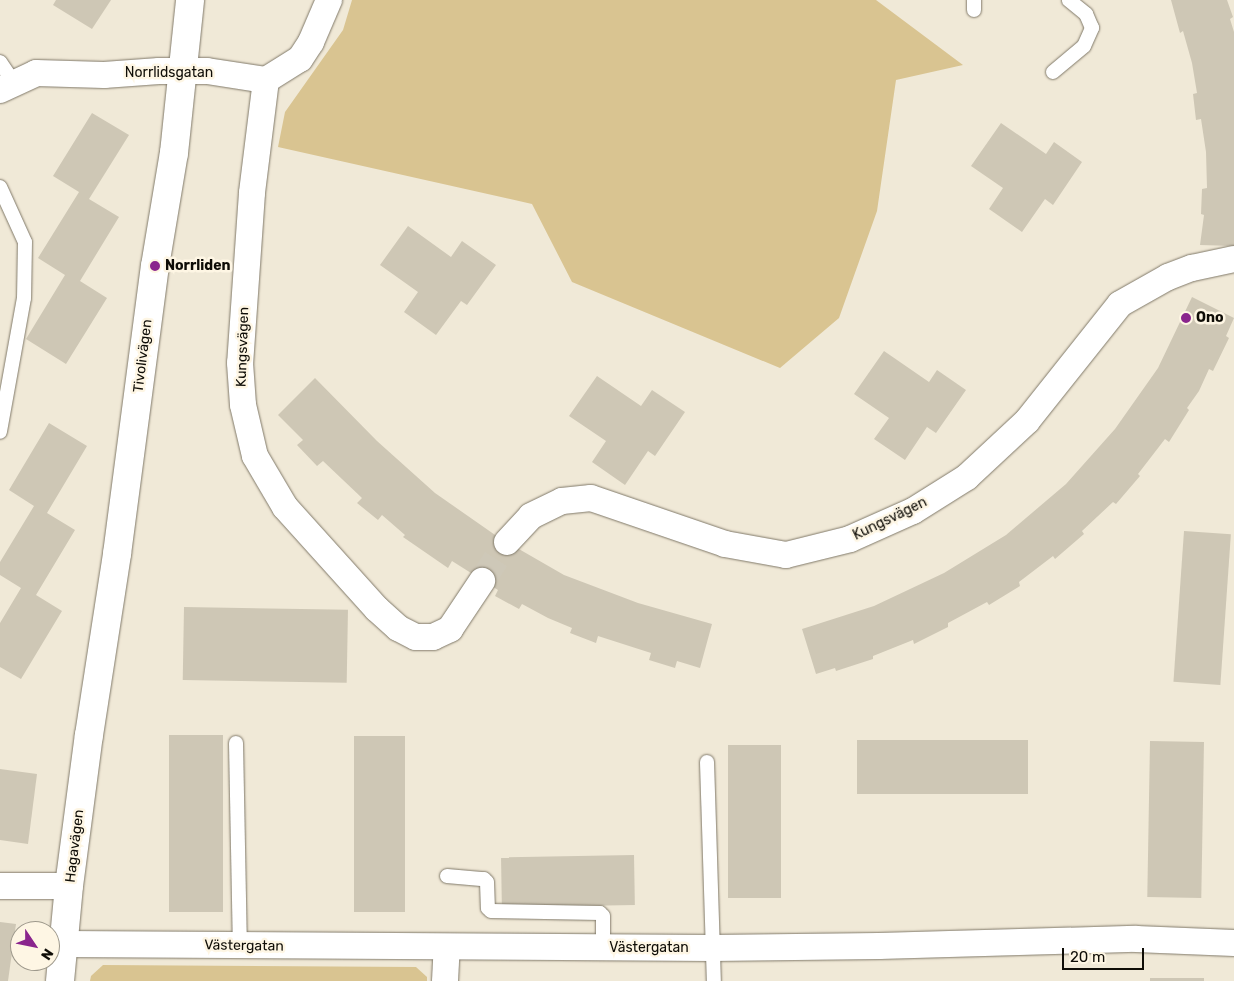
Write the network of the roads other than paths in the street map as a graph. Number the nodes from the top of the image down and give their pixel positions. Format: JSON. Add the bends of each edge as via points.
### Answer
{"nodes":[{"id":1,"x":190,"y":0,"type":"edge"},
{"id":2,"x":329,"y":0,"type":"edge"},
{"id":3,"x":1069,"y":0,"type":"edge"},
{"id":4,"x":184,"y":70,"type":"junction"},
{"id":5,"x":1053,"y":72,"type":"dead end"},
{"id":6,"x":5,"y":78,"type":"edge"},
{"id":7,"x":266,"y":80,"type":"junction"},
{"id":8,"x":0,"y":187,"type":"edge"},
{"id":9,"x":1234,"y":260,"type":"edge"},
{"id":10,"x":0,"y":432,"type":"edge"},
{"id":11,"x":507,"y":542,"type":"tunnel mouth"},
{"id":12,"x":482,"y":581,"type":"tunnel mouth"},
{"id":13,"x":93,"y":711,"type":"joint"},
{"id":14,"x":236,"y":743,"type":"dead end"},
{"id":15,"x":707,"y":762,"type":"dead end"},
{"id":16,"x":447,"y":876,"type":"dead end"},
{"id":17,"x":0,"y":886,"type":"edge"},
{"id":18,"x":69,"y":886,"type":"junction"},
{"id":19,"x":1234,"y":943,"type":"edge"},
{"id":20,"x":64,"y":944,"type":"junction"},
{"id":21,"x":240,"y":946,"type":"junction"},
{"id":22,"x":446,"y":948,"type":"junction"},
{"id":23,"x":603,"y":948,"type":"junction"},
{"id":24,"x":712,"y":948,"type":"junction"},
{"id":25,"x":60,"y":981,"type":"edge"},
{"id":26,"x":445,"y":981,"type":"edge"},
{"id":27,"x":714,"y":981,"type":"edge"}],
"edges":[{"from":1,"to":4,"type":"street","name":"Tivolivägen"},
{"from":2,"to":7,"type":"street","via":[[300,59]]},
{"from":3,"to":5,"type":"lane","via":[[1086,14],[1092,28],[1084,46]]},
{"from":4,"to":6,"type":"street","name":"Norrlidsgatan","via":[[104,75],[36,73]]},
{"from":4,"to":7,"type":"street","name":"Norrlidsgatan"},
{"from":4,"to":13,"type":"street","name":"Tivolivägen"},
{"from":7,"to":12,"type":"street","name":"Kungsvägen","via":[[252,193],[240,363],[243,405],[255,456],[285,507],[398,628],[416,637],[433,637],[450,628]]},
{"from":8,"to":10,"type":"lane","via":[[25,242],[24,298]]},
{"from":9,"to":11,"type":"street","name":"Kungsvägen","via":[[1192,268],[1168,277],[1120,304],[1027,421],[966,477],[913,511],[850,539],[786,555],[725,544],[591,498],[562,501],[531,516]]},
{"from":13,"to":18,"type":"street","name":"Hagavägen"},
{"from":14,"to":21,"type":"lane"},
{"from":15,"to":24,"type":"lane"},
{"from":16,"to":23,"type":"lane","via":[[484,879],[491,911],[600,913],[603,916]]},
{"from":17,"to":18,"type":"street"},
{"from":18,"to":20,"type":"street","name":"Hagavägen"},
{"from":19,"to":24,"type":"street","name":"Västergatan","via":[[1136,939]]},
{"from":20,"to":21,"type":"street","name":"Västergatan"},
{"from":20,"to":25,"type":"street","name":"Hagavägen"},
{"from":21,"to":22,"type":"street","name":"Västergatan"},
{"from":22,"to":23,"type":"street","name":"Västergatan"},
{"from":22,"to":26,"type":"street"},
{"from":23,"to":24,"type":"street","name":"Västergatan"},
{"from":24,"to":27,"type":"lane"}]}
